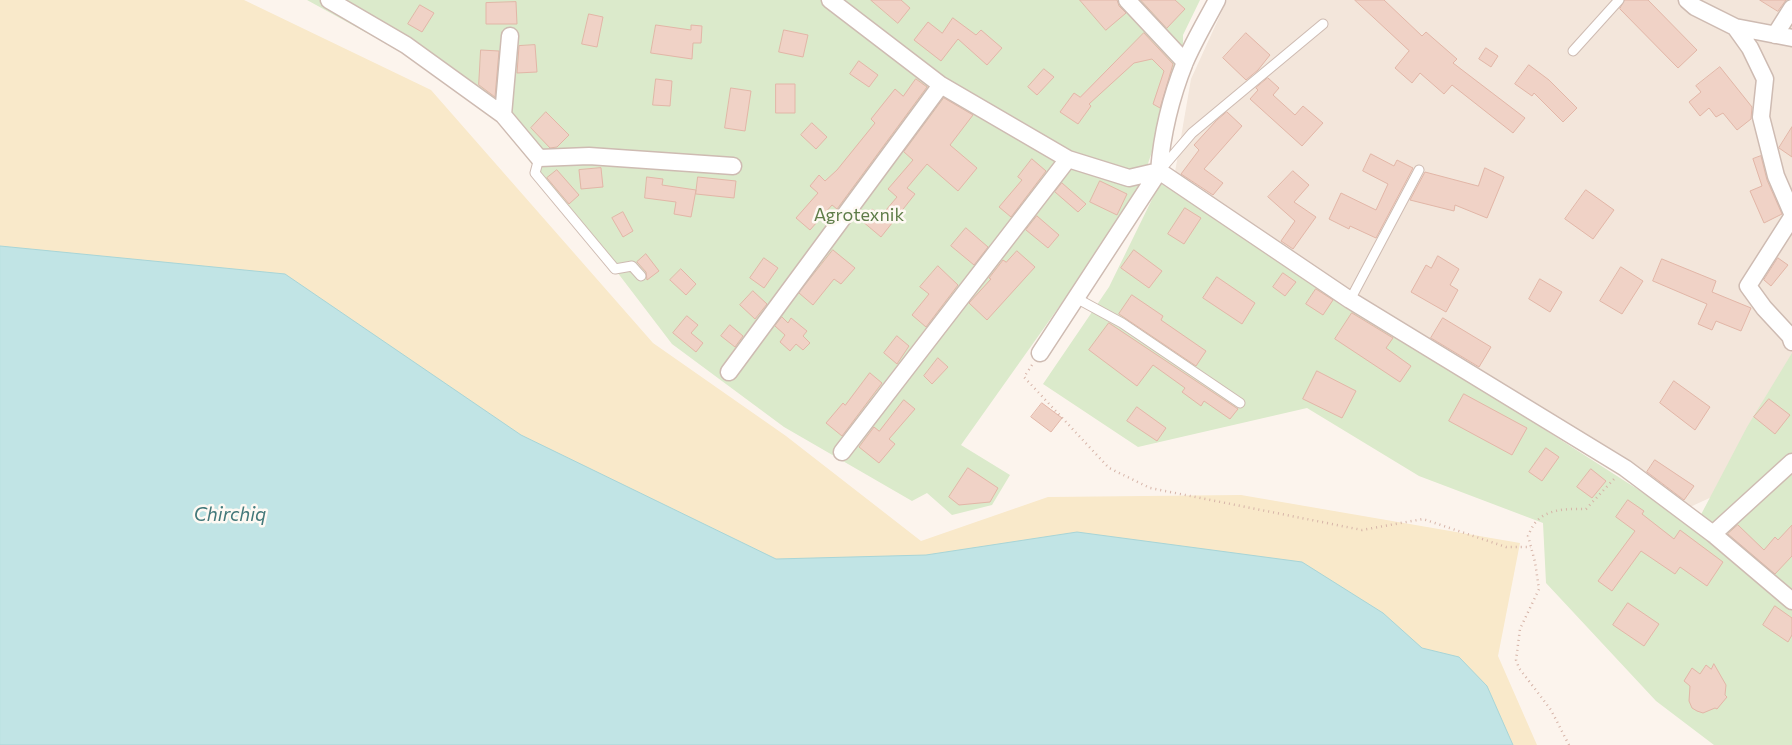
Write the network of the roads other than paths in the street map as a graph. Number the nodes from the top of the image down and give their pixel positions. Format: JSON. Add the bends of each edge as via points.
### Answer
{"nodes":[{"id":1,"x":329,"y":0,"type":"edge"},
{"id":2,"x":830,"y":0,"type":"edge"},
{"id":3,"x":1127,"y":0,"type":"edge"},
{"id":4,"x":1217,"y":0,"type":"edge"},
{"id":5,"x":1619,"y":0,"type":"edge"},
{"id":6,"x":1687,"y":0,"type":"edge"},
{"id":7,"x":1792,"y":8,"type":"edge"},
{"id":8,"x":1323,"y":24,"type":"dead end"},
{"id":9,"x":1734,"y":27,"type":"junction"},
{"id":10,"x":1775,"y":35,"type":"junction"},
{"id":11,"x":510,"y":36,"type":"dead end"},
{"id":12,"x":1792,"y":38,"type":"edge"},
{"id":13,"x":1573,"y":51,"type":"dead end"},
{"id":14,"x":1186,"y":62,"type":"junction"},
{"id":15,"x":941,"y":85,"type":"junction"},
{"id":16,"x":503,"y":115,"type":"junction"},
{"id":17,"x":539,"y":158,"type":"junction"},
{"id":18,"x":1068,"y":159,"type":"junction"},
{"id":19,"x":732,"y":166,"type":"dead end"},
{"id":20,"x":1419,"y":170,"type":"dead end"},
{"id":21,"x":1159,"y":171,"type":"junction"},
{"id":22,"x":1792,"y":213,"type":"edge"},
{"id":23,"x":1792,"y":217,"type":"edge"},
{"id":24,"x":641,"y":276,"type":"dead end"},
{"id":25,"x":1076,"y":298,"type":"junction"},
{"id":26,"x":1350,"y":300,"type":"junction"},
{"id":27,"x":1792,"y":342,"type":"edge"},
{"id":28,"x":1040,"y":353,"type":"road end"},
{"id":29,"x":729,"y":372,"type":"dead end"},
{"id":30,"x":1240,"y":403,"type":"dead end"},
{"id":31,"x":842,"y":452,"type":"dead end"},
{"id":32,"x":1792,"y":462,"type":"edge"},
{"id":33,"x":1713,"y":534,"type":"junction"},
{"id":34,"x":1792,"y":601,"type":"edge"}],
"edges":[{"from":1,"to":16,"type":"street","via":[[406,45]]},
{"from":2,"to":15,"type":"street"},
{"from":3,"to":14,"type":"street"},
{"from":4,"to":14,"type":"street"},
{"from":5,"to":13,"type":"lane"},
{"from":6,"to":9,"type":"street"},
{"from":7,"to":10,"type":"street"},
{"from":8,"to":21,"type":"lane","via":[[1192,133]]},
{"from":9,"to":10,"type":"street"},
{"from":9,"to":22,"type":"street","via":[[1750,48],[1765,79],[1761,117],[1776,176]]},
{"from":10,"to":12,"type":"street"},
{"from":11,"to":16,"type":"street"},
{"from":14,"to":21,"type":"street","via":[[1169,111]]},
{"from":15,"to":18,"type":"street"},
{"from":15,"to":29,"type":"street"},
{"from":16,"to":17,"type":"street"},
{"from":17,"to":19,"type":"street","via":[[589,156]]},
{"from":17,"to":24,"type":"lane","via":[[535,173],[615,269],[632,266]]},
{"from":18,"to":21,"type":"street","via":[[1129,178]]},
{"from":18,"to":31,"type":"street"},
{"from":20,"to":26,"type":"lane"},
{"from":21,"to":25,"type":"street"},
{"from":21,"to":26,"type":"street"},
{"from":23,"to":27,"type":"street","via":[[1748,286]]},
{"from":25,"to":28,"type":"street"},
{"from":25,"to":30,"type":"lane","via":[[1122,323]]},
{"from":26,"to":33,"type":"street","via":[[1625,468]]},
{"from":32,"to":33,"type":"street"},
{"from":33,"to":34,"type":"street"}]}
